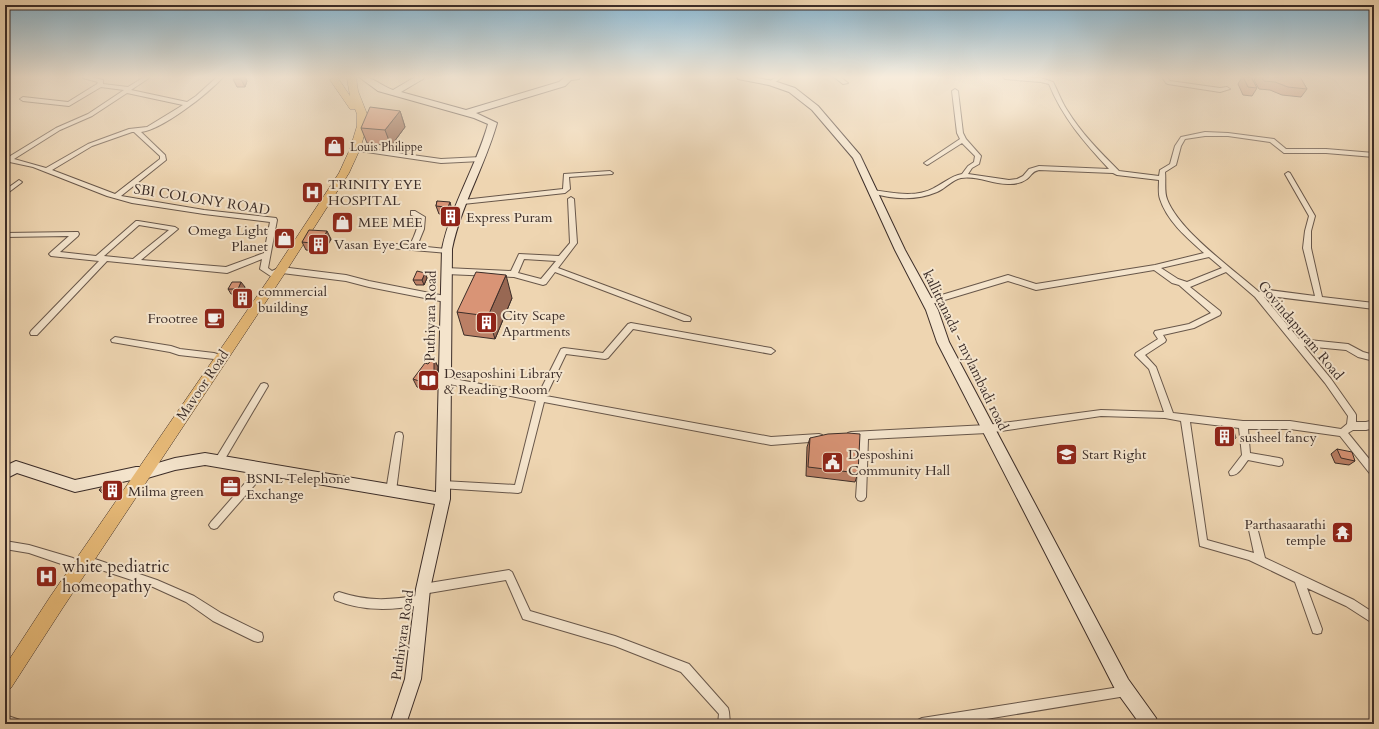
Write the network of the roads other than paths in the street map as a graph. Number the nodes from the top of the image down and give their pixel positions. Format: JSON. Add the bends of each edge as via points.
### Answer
{"nodes":[{"id":1,"x":96,"y":111,"type":"edge"},
{"id":2,"x":176,"y":111,"type":"edge"},
{"id":3,"x":356,"y":111,"type":"edge"},
{"id":4,"x":361,"y":111,"type":"edge"},
{"id":5,"x":459,"y":111,"type":"edge"},
{"id":6,"x":472,"y":111,"type":"edge"},
{"id":7,"x":817,"y":111,"type":"edge"},
{"id":8,"x":957,"y":111,"type":"edge"},
{"id":9,"x":1064,"y":111,"type":"edge"},
{"id":10,"x":466,"y":113,"type":"junction"},
{"id":11,"x":136,"y":130,"type":"junction"},
{"id":12,"x":963,"y":140,"type":"junction"},
{"id":13,"x":355,"y":150,"type":"junction"},
{"id":14,"x":1374,"y":155,"type":"edge"},
{"id":15,"x":6,"y":159,"type":"edge"},
{"id":16,"x":482,"y":159,"type":"junction"},
{"id":17,"x":927,"y":163,"type":"dead end"},
{"id":18,"x":48,"y":170,"type":"junction"},
{"id":19,"x":1115,"y":171,"type":"junction"},
{"id":20,"x":610,"y":173,"type":"dead end"},
{"id":21,"x":1162,"y":174,"type":"junction"},
{"id":22,"x":1288,"y":174,"type":"dead end"},
{"id":23,"x":964,"y":176,"type":"junction"},
{"id":24,"x":19,"y":182,"type":"dead end"},
{"id":25,"x":873,"y":192,"type":"junction"},
{"id":26,"x":5,"y":193,"type":"edge"},
{"id":27,"x":116,"y":196,"type":"junction"},
{"id":28,"x":571,"y":199,"type":"dead end"},
{"id":29,"x":463,"y":202,"type":"junction"},
{"id":30,"x":413,"y":213,"type":"dead end"},
{"id":31,"x":5,"y":235,"type":"edge"},
{"id":32,"x":380,"y":245,"type":"dead end"},
{"id":33,"x":412,"y":248,"type":"junction"},
{"id":34,"x":446,"y":251,"type":"junction"},
{"id":35,"x":1210,"y":254,"type":"junction"},
{"id":36,"x":266,"y":255,"type":"junction"},
{"id":37,"x":101,"y":258,"type":"junction"},
{"id":38,"x":561,"y":259,"type":"junction"},
{"id":39,"x":135,"y":261,"type":"junction"},
{"id":40,"x":1155,"y":267,"type":"junction"},
{"id":41,"x":554,"y":269,"type":"junction"},
{"id":42,"x":1227,"y":269,"type":"junction"},
{"id":43,"x":446,"y":271,"type":"junction"},
{"id":44,"x":277,"y":272,"type":"junction"},
{"id":45,"x":514,"y":274,"type":"junction"},
{"id":46,"x":1182,"y":284,"type":"junction"},
{"id":47,"x":1258,"y":295,"type":"junction"},
{"id":48,"x":445,"y":299,"type":"junction"},
{"id":49,"x":1319,"y":299,"type":"junction"},
{"id":50,"x":928,"y":302,"type":"junction"},
{"id":51,"x":1374,"y":306,"type":"edge"},
{"id":52,"x":687,"y":319,"type":"dead end"},
{"id":53,"x":34,"y":333,"type":"dead end"},
{"id":54,"x":115,"y":340,"type":"dead end"},
{"id":55,"x":1296,"y":342,"type":"junction"},
{"id":56,"x":771,"y":351,"type":"dead end"},
{"id":57,"x":214,"y":356,"type":"junction"},
{"id":58,"x":1374,"y":358,"type":"edge"},
{"id":59,"x":444,"y":380,"type":"junction"},
{"id":60,"x":264,"y":386,"type":"dead end"},
{"id":61,"x":541,"y":398,"type":"junction"},
{"id":62,"x":1170,"y":416,"type":"junction"},
{"id":63,"x":1185,"y":418,"type":"junction"},
{"id":64,"x":1374,"y":424,"type":"edge"},
{"id":65,"x":1243,"y":425,"type":"junction"},
{"id":66,"x":1352,"y":426,"type":"junction"},
{"id":67,"x":987,"y":429,"type":"junction"},
{"id":68,"x":1343,"y":433,"type":"junction"},
{"id":69,"x":399,"y":436,"type":"dead end"},
{"id":70,"x":864,"y":436,"type":"junction"},
{"id":71,"x":841,"y":437,"type":"edge"},
{"id":72,"x":825,"y":438,"type":"edge"},
{"id":73,"x":1246,"y":456,"type":"junction"},
{"id":74,"x":219,"y":461,"type":"junction"},
{"id":75,"x":1279,"y":462,"type":"dead end"},
{"id":76,"x":263,"y":469,"type":"junction"},
{"id":77,"x":1233,"y":472,"type":"dead end"},
{"id":78,"x":1374,"y":472,"type":"edge"},
{"id":79,"x":5,"y":473,"type":"edge"},
{"id":80,"x":138,"y":477,"type":"junction"},
{"id":81,"x":443,"y":485,"type":"junction"},
{"id":82,"x":391,"y":491,"type":"junction"},
{"id":83,"x":861,"y":497,"type":"dead end"},
{"id":84,"x":443,"y":499,"type":"junction"},
{"id":85,"x":214,"y":524,"type":"dead end"},
{"id":86,"x":1254,"y":530,"type":"dead end"},
{"id":87,"x":5,"y":545,"type":"edge"},
{"id":88,"x":78,"y":561,"type":"junction"},
{"id":89,"x":1261,"y":561,"type":"junction"},
{"id":90,"x":1299,"y":579,"type":"junction"},
{"id":91,"x":423,"y":594,"type":"junction"},
{"id":92,"x":339,"y":597,"type":"dead end"},
{"id":93,"x":1374,"y":619,"type":"edge"},
{"id":94,"x":1317,"y":629,"type":"dead end"},
{"id":95,"x":258,"y":636,"type":"dead end"},
{"id":96,"x":5,"y":666,"type":"edge"},
{"id":97,"x":5,"y":682,"type":"edge"},
{"id":98,"x":1126,"y":691,"type":"junction"},
{"id":99,"x":5,"y":721,"type":"edge"},
{"id":100,"x":16,"y":724,"type":"edge"},
{"id":101,"x":398,"y":724,"type":"edge"},
{"id":102,"x":724,"y":724,"type":"edge"},
{"id":103,"x":922,"y":724,"type":"edge"},
{"id":104,"x":1150,"y":724,"type":"edge"}],
"edges":[{"from":1,"to":15,"type":"street","via":[[58,129]]},
{"from":2,"to":11,"type":"street","via":[[149,128]]},
{"from":3,"to":44,"type":"main road","name":"Mavoor Road","via":[[353,141],[335,178]]},
{"from":4,"to":13,"type":"main road","name":"Mavoor Road","via":[[362,126]]},
{"from":5,"to":10,"type":"street","name":"Puthiyara Road"},
{"from":6,"to":10,"type":"street"},
{"from":7,"to":25,"type":"street","name":"kallittanada - mylambadi road","via":[[857,157]]},
{"from":8,"to":12,"type":"street"},
{"from":9,"to":19,"type":"street","via":[[1076,129]]},
{"from":10,"to":16,"type":"street","name":"Puthiyara Road","via":[[493,123]]},
{"from":11,"to":18,"type":"street","via":[[90,145]]},
{"from":11,"to":27,"type":"street","via":[[163,156],[163,160]]},
{"from":12,"to":17,"type":"street"},
{"from":12,"to":23,"type":"street","via":[[978,156],[976,163]]},
{"from":13,"to":16,"type":"street","via":[[441,161]]},
{"from":13,"to":44,"type":"main road","name":"Mavoor Road","via":[[334,188]]},
{"from":14,"to":21,"type":"street","via":[[1284,151],[1272,140],[1225,134],[1193,135],[1183,138],[1173,165]]},
{"from":15,"to":18,"type":"street","name":"SBI COLONY ROAD"},
{"from":16,"to":29,"type":"street","name":"Puthiyara Road"},
{"from":18,"to":27,"type":"street","name":"SBI COLONY ROAD"},
{"from":19,"to":21,"type":"street"},
{"from":19,"to":23,"type":"street","via":[[1039,168],[1032,170],[1028,177],[1021,181],[995,181]]},
{"from":20,"to":29,"type":"street","via":[[566,175],[565,191]]},
{"from":21,"to":35,"type":"street","name":"Govindapuram Road","via":[[1163,198],[1173,218]]},
{"from":22,"to":49,"type":"street","via":[[1312,216],[1307,248]]},
{"from":23,"to":25,"type":"street","via":[[954,178],[934,191],[907,197]]},
{"from":24,"to":26,"type":"street"},
{"from":25,"to":50,"type":"street","name":"kallittanada - mylambadi road"},
{"from":27,"to":36,"type":"street","name":"SBI COLONY ROAD","via":[[153,205],[274,220]]},
{"from":28,"to":38,"type":"street","via":[[574,244]]},
{"from":29,"to":34,"type":"street","name":"Puthiyara Road","via":[[454,220]]},
{"from":30,"to":33,"type":"street","via":[[422,217],[423,221]]},
{"from":31,"to":37,"type":"street","via":[[76,234],[53,254]]},
{"from":32,"to":33,"type":"street"},
{"from":33,"to":34,"type":"street"},
{"from":34,"to":43,"type":"street","name":"Puthiyara Road"},
{"from":35,"to":40,"type":"street"},
{"from":35,"to":42,"type":"street","name":"Govindapuram Road"},
{"from":36,"to":39,"type":"street","via":[[227,270]]},
{"from":36,"to":44,"type":"street","name":"SBI COLONY ROAD","via":[[264,269]]},
{"from":37,"to":39,"type":"street"},
{"from":37,"to":39,"type":"street","via":[[138,223],[175,229]]},
{"from":37,"to":53,"type":"street"},
{"from":38,"to":41,"type":"street"},
{"from":38,"to":45,"type":"street","via":[[521,256]]},
{"from":40,"to":46,"type":"street"},
{"from":40,"to":50,"type":"street","via":[[1036,286],[1008,278]]},
{"from":41,"to":45,"type":"street","via":[[543,282]]},
{"from":41,"to":52,"type":"street"},
{"from":42,"to":46,"type":"street","via":[[1187,285]]},
{"from":42,"to":47,"type":"street","name":"Govindapuram Road"},
{"from":43,"to":45,"type":"street"},
{"from":43,"to":48,"type":"street","name":"Puthiyara Road"},
{"from":44,"to":48,"type":"street","via":[[346,278]]},
{"from":44,"to":57,"type":"main road","name":"Mavoor Road"},
{"from":44,"to":80,"type":"main road","name":"Mavoor Road"},
{"from":46,"to":62,"type":"street","via":[[1216,313],[1191,326],[1158,333],[1162,340],[1139,355],[1152,367]]},
{"from":47,"to":49,"type":"street","via":[[1269,293]]},
{"from":47,"to":55,"type":"street","name":"Govindapuram Road"},
{"from":48,"to":59,"type":"street","name":"Puthiyara Road"},
{"from":49,"to":51,"type":"street"},
{"from":50,"to":67,"type":"street","name":"kallittanada - mylambadi road","via":[[943,342]]},
{"from":54,"to":57,"type":"street"},
{"from":55,"to":58,"type":"street","via":[[1348,347],[1361,355]]},
{"from":55,"to":66,"type":"street","name":"Govindapuram Road","via":[[1352,415]]},
{"from":56,"to":61,"type":"street","via":[[631,326],[605,356],[564,351]]},
{"from":57,"to":80,"type":"main road","name":"Mavoor Road"},
{"from":59,"to":61,"type":"street"},
{"from":59,"to":81,"type":"street","name":"Puthiyara Road"},
{"from":60,"to":74,"type":"street"},
{"from":61,"to":72,"type":"street","via":[[771,441]]},
{"from":61,"to":81,"type":"street","via":[[518,489]]},
{"from":62,"to":63,"type":"street"},
{"from":62,"to":67,"type":"street","via":[[1101,413]]},
{"from":63,"to":65,"type":"street"},
{"from":63,"to":89,"type":"street","via":[[1203,543]]},
{"from":64,"to":66,"type":"street"},
{"from":65,"to":68,"type":"street","via":[[1290,426]]},
{"from":65,"to":73,"type":"street"},
{"from":66,"to":68,"type":"street"},
{"from":67,"to":70,"type":"street"},
{"from":67,"to":98,"type":"street","name":"kallittanada - mylambadi road"},
{"from":68,"to":78,"type":"street"},
{"from":69,"to":82,"type":"street"},
{"from":70,"to":71,"type":"street"},
{"from":70,"to":83,"type":"street"},
{"from":73,"to":75,"type":"street"},
{"from":73,"to":77,"type":"street"},
{"from":74,"to":76,"type":"street"},
{"from":74,"to":80,"type":"street","via":[[192,461]]},
{"from":76,"to":82,"type":"street"},
{"from":76,"to":85,"type":"street"},
{"from":79,"to":80,"type":"street","via":[[16,467],[75,486]]},
{"from":80,"to":88,"type":"main road","name":"Mavoor Road"},
{"from":81,"to":84,"type":"street","name":"Puthiyara Road"},
{"from":82,"to":84,"type":"street"},
{"from":84,"to":91,"type":"street","name":"Puthiyara Road"},
{"from":86,"to":89,"type":"street"},
{"from":87,"to":88,"type":"street"},
{"from":88,"to":95,"type":"street","via":[[154,583],[190,599],[217,617]]},
{"from":88,"to":96,"type":"main road","name":"Mavoor Road"},
{"from":88,"to":97,"type":"main road","name":"Mavoor Road"},
{"from":89,"to":90,"type":"street"},
{"from":90,"to":93,"type":"street","via":[[1350,603]]},
{"from":90,"to":94,"type":"street"},
{"from":91,"to":92,"type":"street","via":[[391,605],[373,606]]},
{"from":91,"to":101,"type":"street","name":"Puthiyara Road","via":[[413,680]]},
{"from":91,"to":102,"type":"street","via":[[510,575],[526,615],[615,641],[685,668],[724,712]]},
{"from":98,"to":103,"type":"street"},
{"from":98,"to":104,"type":"street","name":"kallittanada - mylambadi road"},
{"from":99,"to":100,"type":"street"}]}
